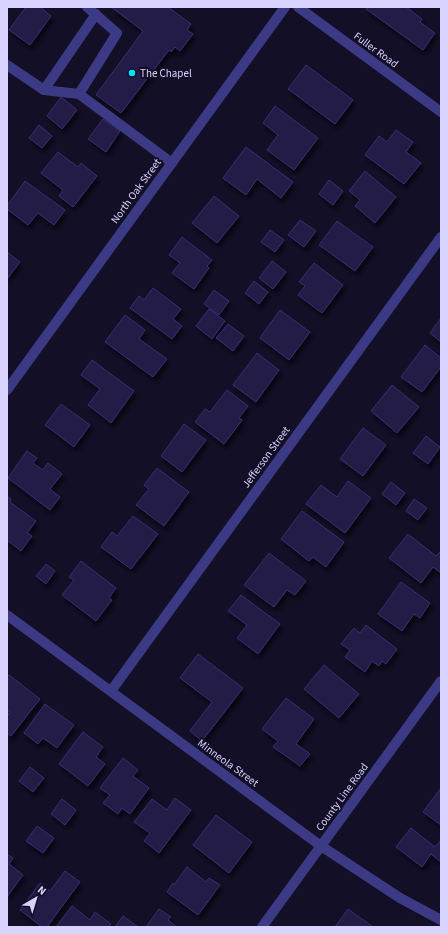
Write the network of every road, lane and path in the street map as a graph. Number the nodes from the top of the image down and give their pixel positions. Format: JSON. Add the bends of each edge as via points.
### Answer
{"nodes":[{"id":1,"x":87,"y":7,"type":"edge"},
{"id":2,"x":285,"y":7,"type":"edge"},
{"id":3,"x":298,"y":7,"type":"edge"},
{"id":4,"x":96,"y":14,"type":"junction"},
{"id":5,"x":7,"y":65,"type":"edge"},
{"id":6,"x":44,"y":90,"type":"junction"},
{"id":7,"x":79,"y":94,"type":"junction"},
{"id":8,"x":441,"y":112,"type":"edge"},
{"id":9,"x":172,"y":163,"type":"junction"},
{"id":10,"x":441,"y":237,"type":"edge"},
{"id":11,"x":7,"y":390,"type":"edge"},
{"id":12,"x":7,"y":615,"type":"edge"},
{"id":13,"x":441,"y":681,"type":"edge"},
{"id":14,"x":110,"y":691,"type":"junction"},
{"id":15,"x":321,"y":846,"type":"junction"},
{"id":16,"x":441,"y":920,"type":"edge"},
{"id":17,"x":262,"y":927,"type":"edge"}],
"edges":[{"from":1,"to":4,"type":"street"},
{"from":2,"to":9,"type":"street","name":"North Oak Street"},
{"from":3,"to":8,"type":"street","name":"Fuller Road"},
{"from":4,"to":6,"type":"street"},
{"from":4,"to":7,"type":"street","via":[[117,33]]},
{"from":5,"to":6,"type":"street"},
{"from":6,"to":7,"type":"street"},
{"from":7,"to":9,"type":"street"},
{"from":9,"to":11,"type":"street","name":"North Oak Street"},
{"from":10,"to":14,"type":"street","name":"Jefferson Street"},
{"from":12,"to":14,"type":"street","name":"Minneola Street"},
{"from":13,"to":15,"type":"street","name":"County Line Road"},
{"from":14,"to":15,"type":"street","name":"Minneola Street"},
{"from":15,"to":16,"type":"street","name":"Minneola Street","via":[[400,898]]},
{"from":15,"to":17,"type":"street","name":"County Line Road"}]}
